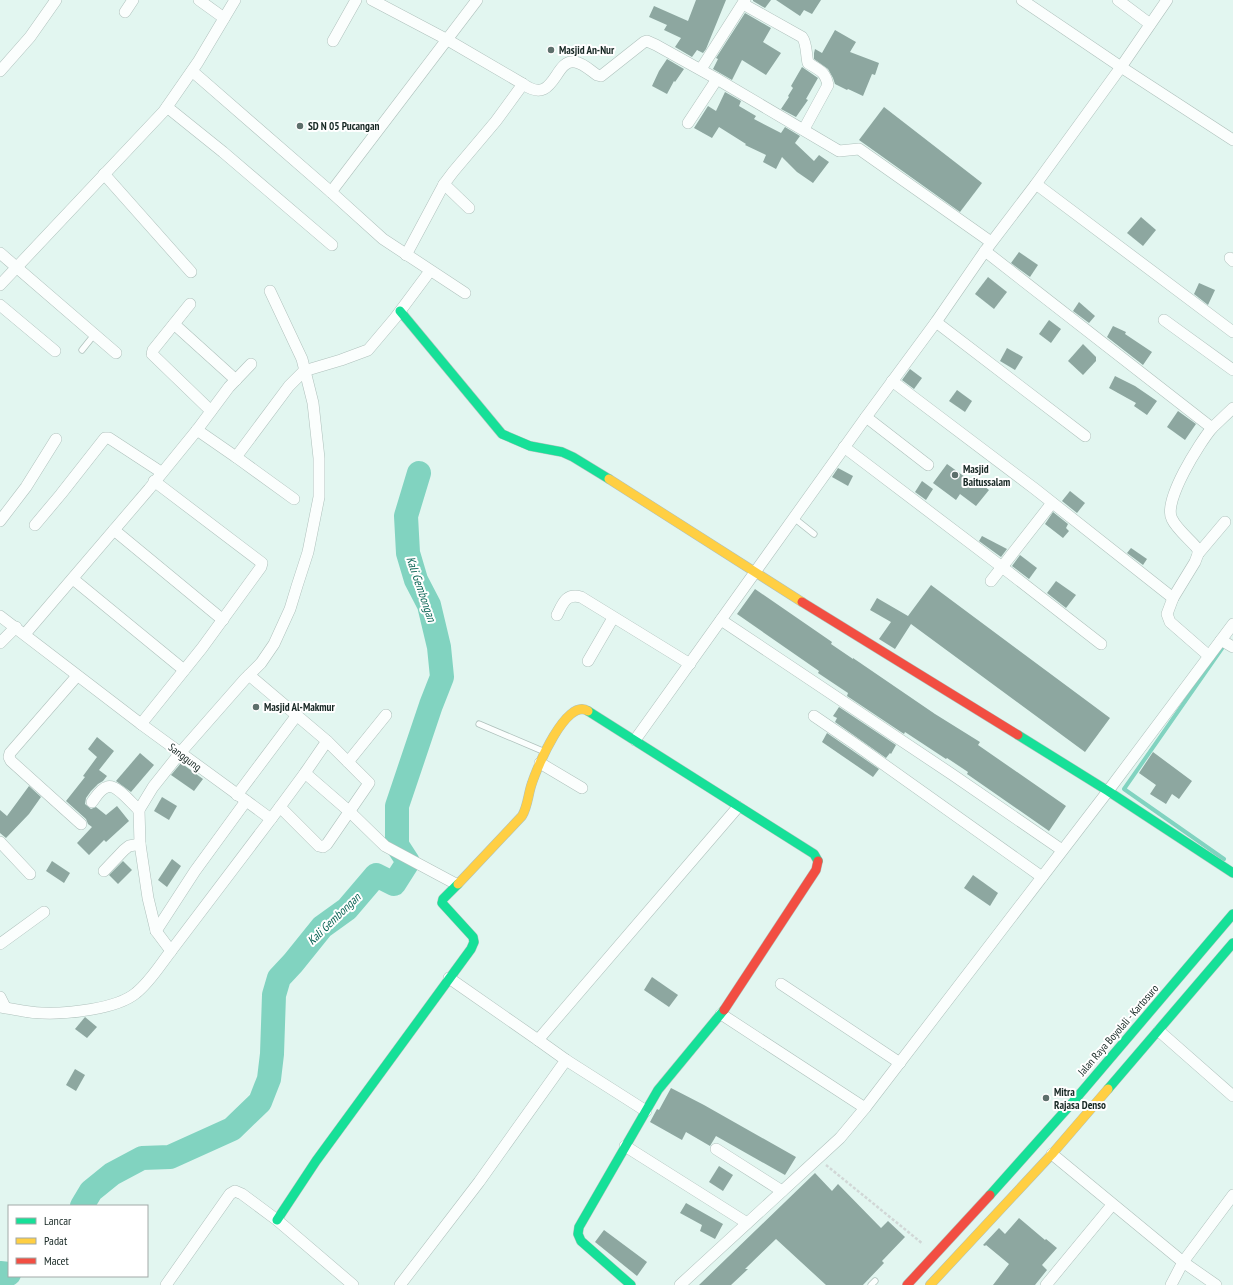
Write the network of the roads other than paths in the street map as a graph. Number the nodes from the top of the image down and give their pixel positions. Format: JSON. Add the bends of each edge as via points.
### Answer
{"nodes":[{"id":1,"x":56,"y":0,"type":"edge"},
{"id":2,"x":133,"y":0,"type":"edge"},
{"id":3,"x":199,"y":0,"type":"edge"},
{"id":4,"x":235,"y":0,"type":"edge"},
{"id":5,"x":356,"y":0,"type":"edge"},
{"id":6,"x":372,"y":0,"type":"edge"},
{"id":7,"x":477,"y":0,"type":"edge"},
{"id":8,"x":1022,"y":0,"type":"edge"},
{"id":9,"x":1118,"y":0,"type":"edge"},
{"id":10,"x":1167,"y":0,"type":"edge"},
{"id":11,"x":744,"y":2,"type":"edge"},
{"id":12,"x":126,"y":12,"type":"dead end"},
{"id":13,"x":224,"y":18,"type":"junction"},
{"id":14,"x":1150,"y":24,"type":"junction"},
{"id":15,"x":446,"y":39,"type":"junction"},
{"id":16,"x":333,"y":41,"type":"dead end"},
{"id":17,"x":1121,"y":67,"type":"junction"},
{"id":18,"x":701,"y":69,"type":"junction"},
{"id":19,"x":0,"y":71,"type":"edge"},
{"id":20,"x":192,"y":71,"type":"junction"},
{"id":21,"x":717,"y":79,"type":"junction"},
{"id":22,"x":523,"y":84,"type":"junction"},
{"id":23,"x":162,"y":112,"type":"junction"},
{"id":24,"x":688,"y":123,"type":"dead end"},
{"id":25,"x":804,"y":129,"type":"junction"},
{"id":26,"x":1233,"y":140,"type":"edge"},
{"id":27,"x":104,"y":174,"type":"junction"},
{"id":28,"x":444,"y":184,"type":"junction"},
{"id":29,"x":1036,"y":184,"type":"junction"},
{"id":30,"x":331,"y":192,"type":"junction"},
{"id":31,"x":469,"y":208,"type":"dead end"},
{"id":32,"x":332,"y":245,"type":"dead end"},
{"id":33,"x":988,"y":246,"type":"junction"},
{"id":34,"x":0,"y":253,"type":"edge"},
{"id":35,"x":406,"y":255,"type":"junction"},
{"id":36,"x":16,"y":268,"type":"junction"},
{"id":37,"x":430,"y":271,"type":"junction"},
{"id":38,"x":191,"y":272,"type":"dead end"},
{"id":39,"x":0,"y":285,"type":"edge"},
{"id":40,"x":270,"y":292,"type":"dead end"},
{"id":41,"x":465,"y":293,"type":"dead end"},
{"id":42,"x":190,"y":304,"type":"dead end"},
{"id":43,"x":0,"y":305,"type":"edge"},
{"id":44,"x":400,"y":311,"type":"junction"},
{"id":45,"x":1164,"y":320,"type":"dead end"},
{"id":46,"x":936,"y":322,"type":"junction"},
{"id":47,"x":174,"y":324,"type":"junction"},
{"id":48,"x":1233,"y":332,"type":"edge"},
{"id":49,"x":94,"y":335,"type":"junction"},
{"id":50,"x":82,"y":350,"type":"dead end"},
{"id":51,"x":55,"y":351,"type":"dead end"},
{"id":52,"x":116,"y":353,"type":"dead end"},
{"id":53,"x":251,"y":364,"type":"dead end"},
{"id":54,"x":1233,"y":370,"type":"edge"},
{"id":55,"x":304,"y":371,"type":"junction"},
{"id":56,"x":236,"y":380,"type":"junction"},
{"id":57,"x":892,"y":381,"type":"junction"},
{"id":58,"x":1233,"y":408,"type":"edge"},
{"id":59,"x":211,"y":410,"type":"junction"},
{"id":60,"x":866,"y":417,"type":"junction"},
{"id":61,"x":1212,"y":428,"type":"junction"},
{"id":62,"x":197,"y":430,"type":"junction"},
{"id":63,"x":1085,"y":436,"type":"dead end"},
{"id":64,"x":56,"y":439,"type":"dead end"},
{"id":65,"x":844,"y":448,"type":"junction"},
{"id":66,"x":236,"y":457,"type":"junction"},
{"id":67,"x":928,"y":465,"type":"dead end"},
{"id":68,"x":161,"y":472,"type":"junction"},
{"id":69,"x":154,"y":481,"type":"junction"},
{"id":70,"x":294,"y":499,"type":"dead end"},
{"id":71,"x":1052,"y":503,"type":"junction"},
{"id":72,"x":794,"y":518,"type":"junction"},
{"id":73,"x":0,"y":521,"type":"edge"},
{"id":74,"x":1225,"y":522,"type":"dead end"},
{"id":75,"x":35,"y":525,"type":"dead end"},
{"id":76,"x":114,"y":530,"type":"junction"},
{"id":77,"x":814,"y":534,"type":"dead end"},
{"id":78,"x":1198,"y":554,"type":"junction"},
{"id":79,"x":1002,"y":567,"type":"junction"},
{"id":80,"x":755,"y":573,"type":"junction"},
{"id":81,"x":73,"y":579,"type":"junction"},
{"id":82,"x":991,"y":581,"type":"dead end"},
{"id":83,"x":1173,"y":598,"type":"junction"},
{"id":84,"x":557,"y":614,"type":"dead end"},
{"id":85,"x":0,"y":616,"type":"edge"},
{"id":86,"x":613,"y":618,"type":"junction"},
{"id":87,"x":223,"y":620,"type":"junction"},
{"id":88,"x":721,"y":620,"type":"junction"},
{"id":89,"x":1233,"y":624,"type":"edge"},
{"id":90,"x":20,"y":631,"type":"junction"},
{"id":91,"x":1226,"y":643,"type":"edge"},
{"id":92,"x":0,"y":644,"type":"edge"},
{"id":93,"x":1101,"y":644,"type":"dead end"},
{"id":94,"x":1209,"y":656,"type":"junction"},
{"id":95,"x":588,"y":661,"type":"dead end"},
{"id":96,"x":690,"y":664,"type":"junction"},
{"id":97,"x":184,"y":670,"type":"junction"},
{"id":98,"x":249,"y":675,"type":"junction"},
{"id":99,"x":77,"y":676,"type":"junction"},
{"id":100,"x":297,"y":715,"type":"junction"},
{"id":101,"x":386,"y":715,"type":"dead end"},
{"id":102,"x":814,"y":716,"type":"dead end"},
{"id":103,"x":141,"y":724,"type":"junction"},
{"id":104,"x":479,"y":724,"type":"dead end"},
{"id":105,"x":635,"y":740,"type":"junction"},
{"id":106,"x":327,"y":741,"type":"junction"},
{"id":107,"x":180,"y":752,"type":"junction"},
{"id":108,"x":545,"y":753,"type":"junction"},
{"id":109,"x":348,"y":762,"type":"junction"},
{"id":110,"x":540,"y":763,"type":"junction"},
{"id":111,"x":305,"y":773,"type":"junction"},
{"id":112,"x":582,"y":788,"type":"dead end"},
{"id":113,"x":1108,"y":791,"type":"junction"},
{"id":114,"x":241,"y":798,"type":"junction"},
{"id":115,"x":92,"y":802,"type":"dead end"},
{"id":116,"x":738,"y":806,"type":"junction"},
{"id":117,"x":280,"y":807,"type":"junction"},
{"id":118,"x":139,"y":810,"type":"junction"},
{"id":119,"x":350,"y":812,"type":"junction"},
{"id":120,"x":271,"y":819,"type":"junction"},
{"id":121,"x":81,"y":824,"type":"dead end"},
{"id":122,"x":0,"y":842,"type":"edge"},
{"id":123,"x":140,"y":844,"type":"junction"},
{"id":124,"x":1062,"y":850,"type":"junction"},
{"id":125,"x":104,"y":871,"type":"dead end"},
{"id":126,"x":1233,"y":873,"type":"edge"},
{"id":127,"x":30,"y":874,"type":"dead end"},
{"id":128,"x":1042,"y":877,"type":"junction"},
{"id":129,"x":456,"y":884,"type":"junction"},
{"id":130,"x":44,"y":912,"type":"dead end"},
{"id":131,"x":1233,"y":914,"type":"edge"},
{"id":132,"x":156,"y":931,"type":"junction"},
{"id":133,"x":1233,"y":943,"type":"edge"},
{"id":134,"x":0,"y":944,"type":"edge"},
{"id":135,"x":171,"y":951,"type":"junction"},
{"id":136,"x":449,"y":978,"type":"junction"},
{"id":137,"x":781,"y":984,"type":"dead end"},
{"id":138,"x":0,"y":997,"type":"edge"},
{"id":139,"x":3,"y":1007,"type":"edge"},
{"id":140,"x":721,"y":1014,"type":"junction"},
{"id":141,"x":1159,"y":1031,"type":"junction"},
{"id":142,"x":538,"y":1040,"type":"junction"},
{"id":143,"x":566,"y":1060,"type":"junction"},
{"id":144,"x":900,"y":1063,"type":"junction"},
{"id":145,"x":1233,"y":1096,"type":"edge"},
{"id":146,"x":865,"y":1108,"type":"junction"},
{"id":147,"x":646,"y":1111,"type":"junction"},
{"id":148,"x":625,"y":1146,"type":"junction"},
{"id":149,"x":716,"y":1149,"type":"dead end"},
{"id":150,"x":1052,"y":1154,"type":"junction"},
{"id":151,"x":782,"y":1191,"type":"junction"},
{"id":152,"x":1233,"y":1195,"type":"edge"},
{"id":153,"x":1112,"y":1205,"type":"junction"},
{"id":154,"x":277,"y":1220,"type":"junction"},
{"id":155,"x":747,"y":1223,"type":"junction"},
{"id":156,"x":1183,"y":1262,"type":"junction"},
{"id":157,"x":934,"y":1284,"type":"edge"},
{"id":158,"x":166,"y":1285,"type":"edge"},
{"id":159,"x":353,"y":1285,"type":"edge"},
{"id":160,"x":400,"y":1285,"type":"edge"},
{"id":161,"x":631,"y":1285,"type":"edge"},
{"id":162,"x":680,"y":1285,"type":"edge"},
{"id":163,"x":907,"y":1285,"type":"edge"},
{"id":164,"x":1046,"y":1285,"type":"edge"},
{"id":165,"x":1171,"y":1285,"type":"edge"},
{"id":166,"x":1216,"y":1285,"type":"edge"}],
"edges":[{"from":1,"to":19,"type":"street","via":[[36,29]]},
{"from":2,"to":12,"type":"street"},
{"from":3,"to":13,"type":"street"},
{"from":4,"to":13,"type":"street"},
{"from":5,"to":16,"type":"street"},
{"from":6,"to":15,"type":"street"},
{"from":7,"to":15,"type":"street"},
{"from":8,"to":17,"type":"street"},
{"from":9,"to":14,"type":"street"},
{"from":10,"to":14,"type":"street"},
{"from":11,"to":18,"type":"street"},
{"from":11,"to":25,"type":"street","via":[[802,36],[806,44],[808,63],[825,76],[828,85]]},
{"from":13,"to":20,"type":"street"},
{"from":14,"to":17,"type":"street"},
{"from":15,"to":22,"type":"street"},
{"from":15,"to":30,"type":"street"},
{"from":17,"to":26,"type":"street"},
{"from":17,"to":29,"type":"street"},
{"from":18,"to":21,"type":"street"},
{"from":18,"to":22,"type":"street","via":[[647,41],[601,76],[578,62],[571,62],[566,64],[542,90],[531,90]]},
{"from":20,"to":23,"type":"street"},
{"from":20,"to":30,"type":"street"},
{"from":21,"to":24,"type":"street"},
{"from":21,"to":25,"type":"street"},
{"from":22,"to":28,"type":"street"},
{"from":23,"to":27,"type":"street"},
{"from":23,"to":32,"type":"street","via":[[229,157]]},
{"from":25,"to":33,"type":"street","via":[[839,151],[857,149],[866,153]]},
{"from":27,"to":36,"type":"street"},
{"from":27,"to":38,"type":"street"},
{"from":28,"to":31,"type":"street"},
{"from":28,"to":35,"type":"street"},
{"from":29,"to":33,"type":"street"},
{"from":29,"to":48,"type":"street"},
{"from":30,"to":35,"type":"street","via":[[383,239]]},
{"from":33,"to":46,"type":"street"},
{"from":33,"to":61,"type":"street"},
{"from":34,"to":36,"type":"street"},
{"from":35,"to":37,"type":"street"},
{"from":36,"to":39,"type":"street"},
{"from":36,"to":49,"type":"street"},
{"from":37,"to":41,"type":"street"},
{"from":37,"to":44,"type":"street"},
{"from":40,"to":55,"type":"street","via":[[294,340]]},
{"from":42,"to":47,"type":"street"},
{"from":43,"to":51,"type":"street"},
{"from":44,"to":55,"type":"street","via":[[368,350]]},
{"from":44,"to":80,"type":"main road","via":[[502,434],[530,446],[562,452],[573,457]]},
{"from":45,"to":54,"type":"street"},
{"from":46,"to":57,"type":"street"},
{"from":46,"to":63,"type":"street"},
{"from":47,"to":56,"type":"street"},
{"from":47,"to":59,"type":"street","via":[[152,350],[152,355]]},
{"from":49,"to":50,"type":"lane"},
{"from":49,"to":52,"type":"street"},
{"from":53,"to":56,"type":"street"},
{"from":55,"to":66,"type":"street","via":[[289,386]]},
{"from":55,"to":98,"type":"street","via":[[313,403],[319,458],[319,497],[308,552],[290,609],[274,644]]},
{"from":56,"to":59,"type":"street"},
{"from":57,"to":60,"type":"street"},
{"from":57,"to":71,"type":"street"},
{"from":58,"to":61,"type":"street"},
{"from":59,"to":62,"type":"street"},
{"from":60,"to":65,"type":"street"},
{"from":60,"to":67,"type":"street"},
{"from":61,"to":78,"type":"street","via":[[1189,462],[1170,508],[1171,519],[1196,547]]},
{"from":62,"to":66,"type":"street"},
{"from":62,"to":68,"type":"street"},
{"from":64,"to":73,"type":"street","via":[[26,487]]},
{"from":65,"to":72,"type":"street"},
{"from":65,"to":79,"type":"street"},
{"from":66,"to":70,"type":"street"},
{"from":68,"to":69,"type":"street"},
{"from":68,"to":75,"type":"street","via":[[109,438],[105,438]]},
{"from":69,"to":76,"type":"street"},
{"from":69,"to":87,"type":"street","via":[[262,563]]},
{"from":71,"to":79,"type":"street"},
{"from":71,"to":83,"type":"street"},
{"from":72,"to":77,"type":"lane"},
{"from":72,"to":80,"type":"street"},
{"from":74,"to":78,"type":"street"},
{"from":76,"to":81,"type":"street"},
{"from":76,"to":87,"type":"street"},
{"from":78,"to":83,"type":"street"},
{"from":79,"to":82,"type":"street"},
{"from":79,"to":93,"type":"street"},
{"from":80,"to":88,"type":"street"},
{"from":80,"to":113,"type":"main road"},
{"from":81,"to":90,"type":"street"},
{"from":81,"to":97,"type":"street"},
{"from":83,"to":94,"type":"street","via":[[1167,619]]},
{"from":84,"to":86,"type":"street","via":[[564,602],[574,595]]},
{"from":85,"to":90,"type":"street","name":"Sanggung"},
{"from":86,"to":95,"type":"street"},
{"from":86,"to":96,"type":"street"},
{"from":87,"to":97,"type":"street"},
{"from":88,"to":96,"type":"street"},
{"from":88,"to":124,"type":"street","via":[[953,774]]},
{"from":89,"to":91,"type":"street"},
{"from":90,"to":92,"type":"street"},
{"from":90,"to":99,"type":"street","name":"Sanggung"},
{"from":91,"to":94,"type":"street"},
{"from":94,"to":113,"type":"street"},
{"from":96,"to":105,"type":"street"},
{"from":97,"to":103,"type":"street"},
{"from":98,"to":100,"type":"street"},
{"from":98,"to":107,"type":"street"},
{"from":99,"to":103,"type":"street","name":"Sanggung"},
{"from":99,"to":121,"type":"street","via":[[8,757]]},
{"from":100,"to":106,"type":"street"},
{"from":100,"to":114,"type":"street"},
{"from":101,"to":109,"type":"street"},
{"from":102,"to":128,"type":"street"},
{"from":103,"to":107,"type":"street","name":"Sanggung"},
{"from":104,"to":108,"type":"lane"},
{"from":105,"to":108,"type":"main road","via":[[580,708],[565,720]]},
{"from":105,"to":116,"type":"main road"},
{"from":106,"to":109,"type":"street"},
{"from":106,"to":111,"type":"street"},
{"from":107,"to":114,"type":"street","name":"Sanggung"},
{"from":107,"to":118,"type":"street"},
{"from":108,"to":110,"type":"main road"},
{"from":109,"to":119,"type":"street","via":[[369,784]]},
{"from":110,"to":112,"type":"street"},
{"from":110,"to":129,"type":"main road","via":[[529,792],[525,812]]},
{"from":111,"to":117,"type":"street"},
{"from":111,"to":119,"type":"street"},
{"from":113,"to":124,"type":"street"},
{"from":113,"to":126,"type":"main road"},
{"from":114,"to":120,"type":"street","name":"Sanggung"},
{"from":114,"to":132,"type":"street"},
{"from":115,"to":118,"type":"street","via":[[102,789],[112,786]]},
{"from":116,"to":140,"type":"main road","via":[[814,854],[818,865]]},
{"from":116,"to":142,"type":"street"},
{"from":117,"to":119,"type":"street","via":[[321,847],[327,844]]},
{"from":117,"to":120,"type":"street"},
{"from":118,"to":123,"type":"street"},
{"from":119,"to":129,"type":"street","via":[[385,846]]},
{"from":120,"to":135,"type":"street"},
{"from":122,"to":127,"type":"street"},
{"from":123,"to":125,"type":"street","via":[[129,846]]},
{"from":123,"to":132,"type":"street"},
{"from":124,"to":128,"type":"street"},
{"from":128,"to":144,"type":"street"},
{"from":129,"to":136,"type":"main road","via":[[442,902],[473,937],[474,942]]},
{"from":130,"to":134,"type":"street"},
{"from":131,"to":163,"type":"main road","name":"Jalan Raya Boyolali - Kartosuro","via":[[1044,1134]]},
{"from":132,"to":135,"type":"street"},
{"from":133,"to":141,"type":"main road"},
{"from":135,"to":139,"type":"street","via":[[137,993],[112,1006],[43,1013]]},
{"from":136,"to":142,"type":"street"},
{"from":136,"to":154,"type":"main road","via":[[316,1161]]},
{"from":137,"to":144,"type":"street"},
{"from":138,"to":139,"type":"street"},
{"from":140,"to":146,"type":"street"},
{"from":140,"to":147,"type":"main road","via":[[668,1077]]},
{"from":141,"to":145,"type":"street"},
{"from":141,"to":150,"type":"main road"},
{"from":142,"to":143,"type":"street"},
{"from":143,"to":147,"type":"street"},
{"from":143,"to":160,"type":"street","via":[[479,1182]]},
{"from":144,"to":146,"type":"street"},
{"from":146,"to":151,"type":"street","via":[[840,1138]]},
{"from":147,"to":148,"type":"main road"},
{"from":148,"to":155,"type":"street"},
{"from":148,"to":161,"type":"main road","via":[[582,1219],[578,1237]]},
{"from":149,"to":151,"type":"street"},
{"from":150,"to":153,"type":"street"},
{"from":150,"to":157,"type":"main road"},
{"from":151,"to":155,"type":"street"},
{"from":152,"to":156,"type":"street"},
{"from":153,"to":156,"type":"street"},
{"from":153,"to":164,"type":"street"},
{"from":154,"to":158,"type":"street","via":[[240,1192],[233,1191]]},
{"from":154,"to":159,"type":"street"},
{"from":155,"to":162,"type":"street"},
{"from":156,"to":165,"type":"street"},
{"from":156,"to":166,"type":"street"}]}
